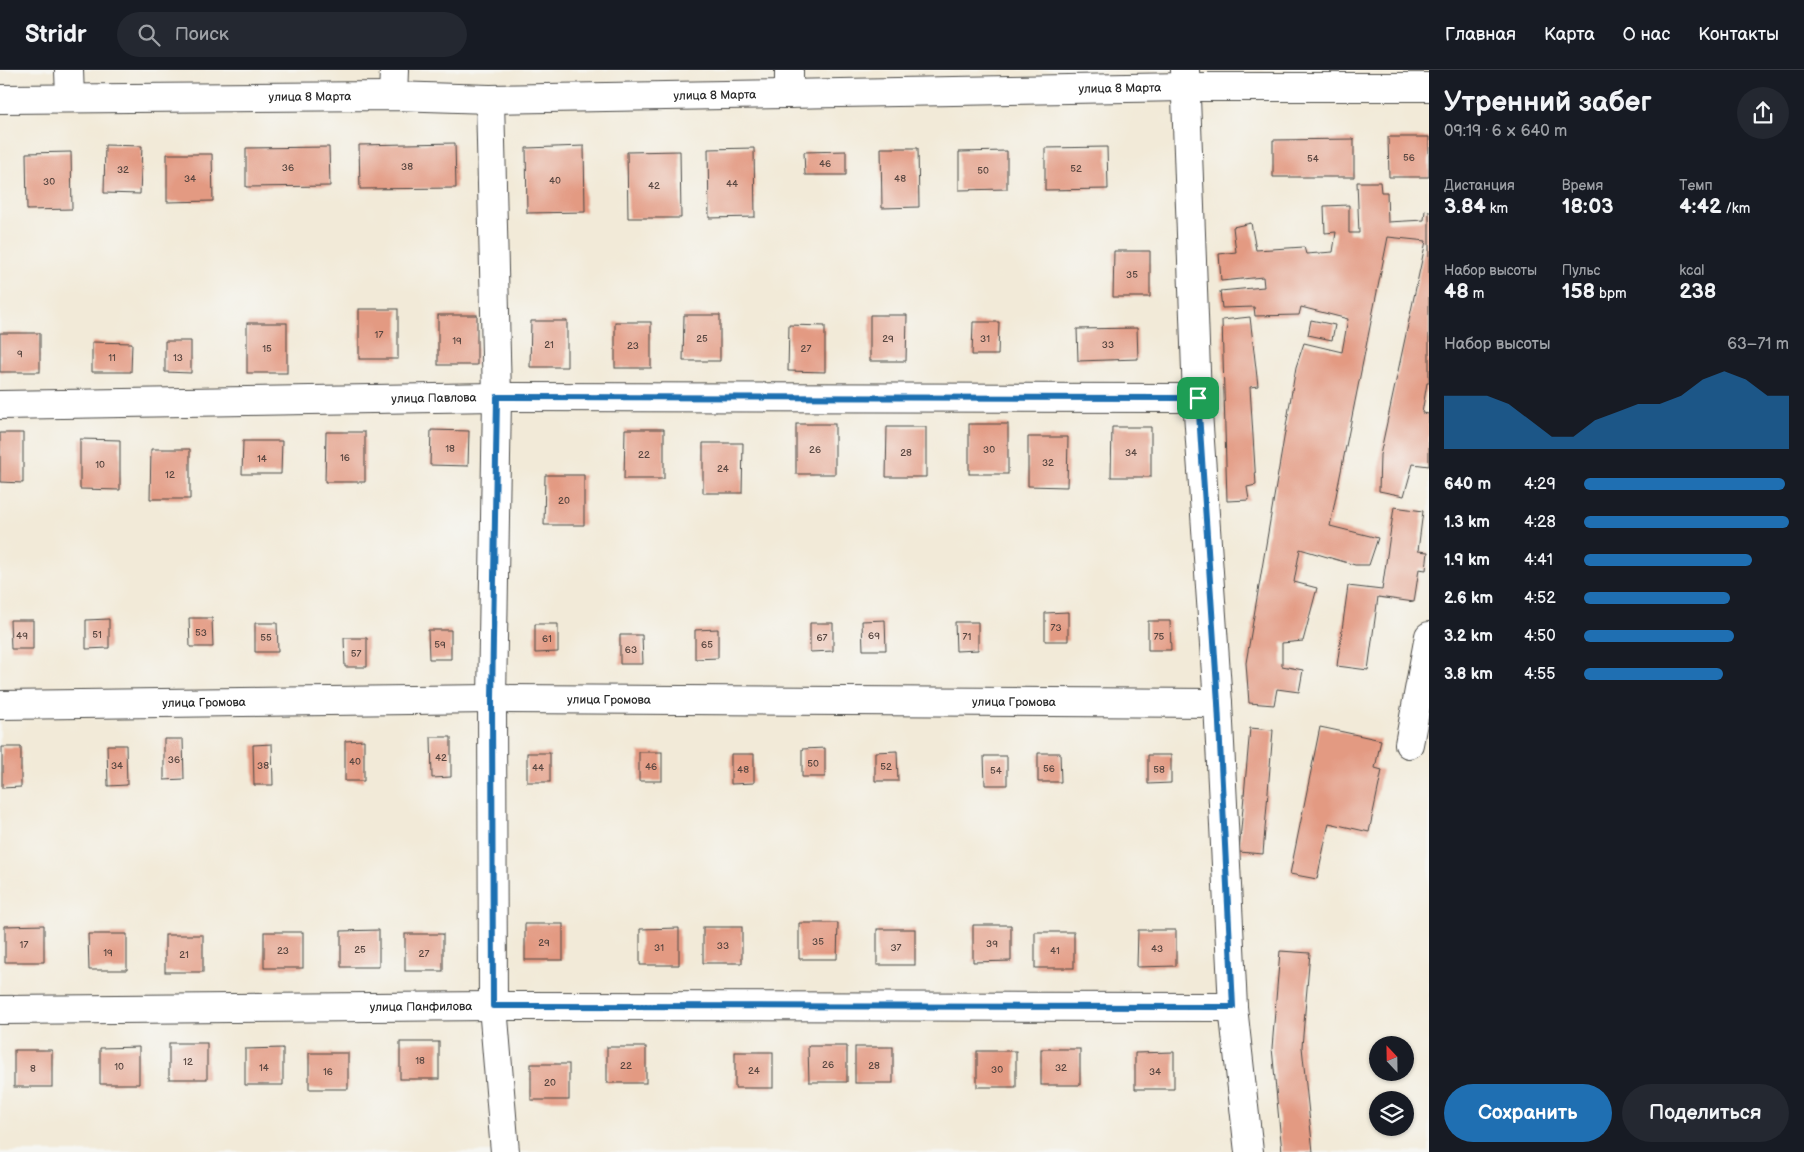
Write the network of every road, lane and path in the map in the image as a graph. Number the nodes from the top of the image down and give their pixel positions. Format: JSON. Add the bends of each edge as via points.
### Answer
{"nodes":[{"id":1,"x":69,"y":70,"type":"edge"},
{"id":2,"x":1186,"y":79,"type":"edge"},
{"id":3,"x":789,"y":82,"type":"edge"},
{"id":4,"x":393,"y":83,"type":"edge"},
{"id":5,"x":1429,"y":87,"type":"edge"},
{"id":6,"x":70,"y":98,"type":"junction"},
{"id":7,"x":0,"y":99,"type":"edge"},
{"id":8,"x":490,"y":99,"type":"junction"},
{"id":9,"x":497,"y":397,"type":"junction"},
{"id":10,"x":1198,"y":398,"type":"junction"},
{"id":11,"x":0,"y":405,"type":"edge"},
{"id":12,"x":1429,"y":636,"type":"edge"},
{"id":13,"x":492,"y":699,"type":"junction"},
{"id":14,"x":1218,"y":703,"type":"junction"},
{"id":15,"x":0,"y":705,"type":"edge"},
{"id":16,"x":1408,"y":744,"type":"dead end"},
{"id":17,"x":493,"y":1006,"type":"junction"},
{"id":18,"x":1233,"y":1007,"type":"junction"},
{"id":19,"x":0,"y":1010,"type":"edge"},
{"id":20,"x":505,"y":1152,"type":"edge"},
{"id":21,"x":1249,"y":1152,"type":"edge"}],
"edges":[{"from":1,"to":6,"type":"street"},
{"from":2,"to":3,"type":"street","name":"улица 8 Марта"},
{"from":2,"to":5,"type":"street","name":"улица 8 Марта"},
{"from":2,"to":10,"type":"street"},
{"from":3,"to":8,"type":"street","name":"улица 8 Марта"},
{"from":4,"to":6,"type":"street","name":"улица 8 Марта"},
{"from":4,"to":8,"type":"street","name":"улица 8 Марта"},
{"from":6,"to":7,"type":"street","name":"улица 8 Марта"},
{"from":8,"to":9,"type":"street"},
{"from":9,"to":10,"type":"street","name":"улица Павлова"},
{"from":9,"to":11,"type":"street","name":"улица Павлова"},
{"from":9,"to":13,"type":"street"},
{"from":10,"to":14,"type":"street"},
{"from":12,"to":16,"type":"street"},
{"from":13,"to":14,"type":"street","name":"улица Громова"},
{"from":13,"to":15,"type":"street","name":"улица Громова"},
{"from":13,"to":17,"type":"street"},
{"from":14,"to":18,"type":"street"},
{"from":17,"to":18,"type":"street","name":"улица Панфилова"},
{"from":17,"to":19,"type":"street","name":"улица Панфилова"},
{"from":17,"to":20,"type":"street"},
{"from":18,"to":21,"type":"street"}]}
